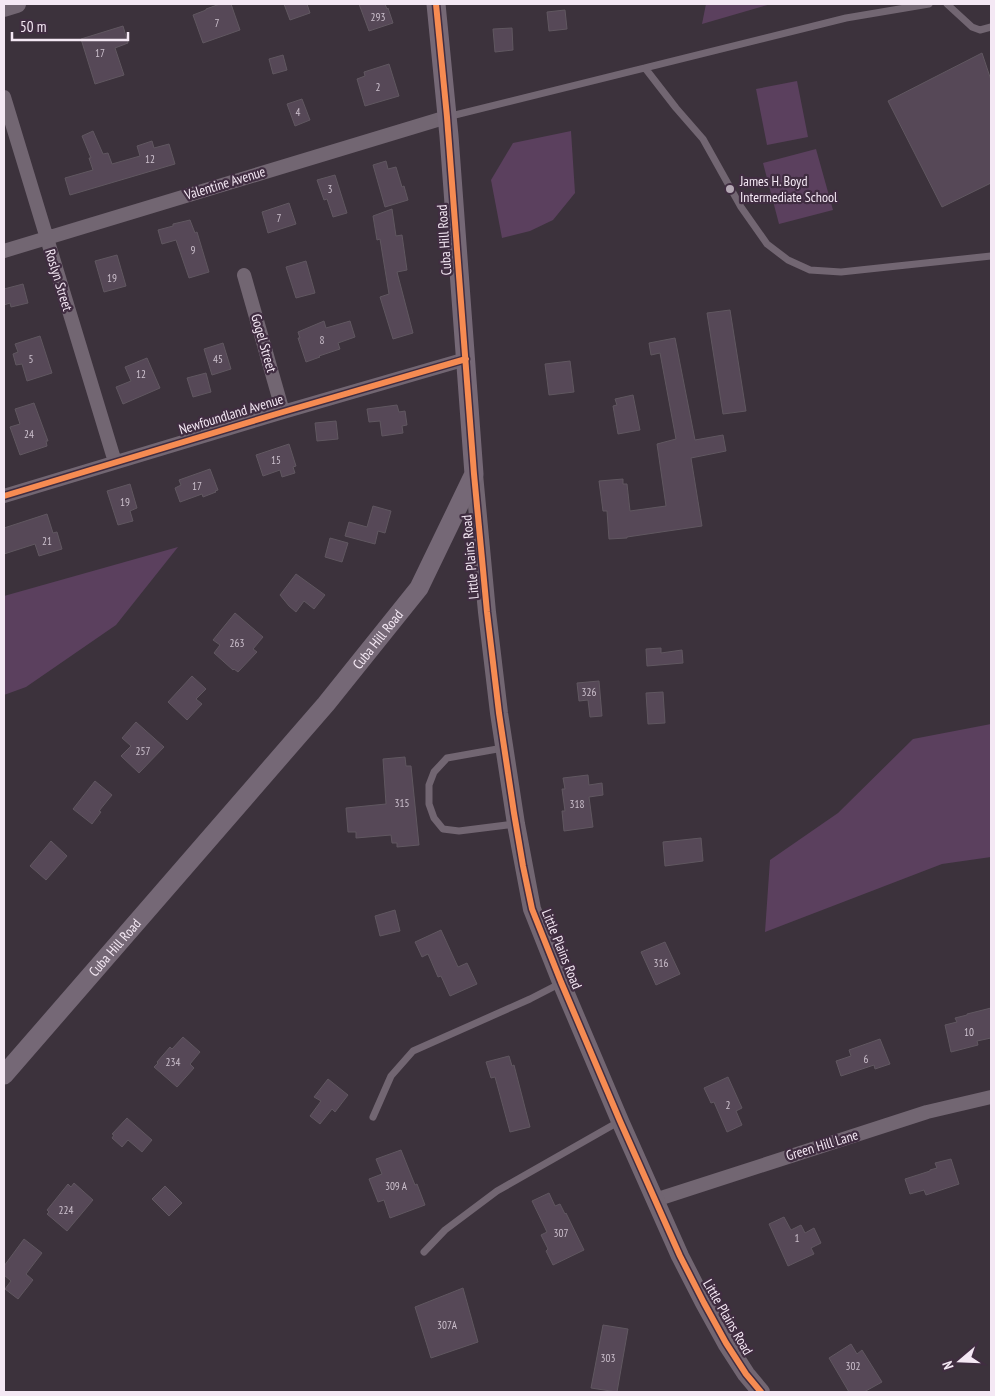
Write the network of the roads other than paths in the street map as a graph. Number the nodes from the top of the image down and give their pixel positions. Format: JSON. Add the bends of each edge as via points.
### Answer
{"nodes":[{"id":1,"x":17,"y":4,"type":"edge"},
{"id":2,"x":436,"y":4,"type":"edge"},
{"id":3,"x":929,"y":4,"type":"edge"},
{"id":4,"x":947,"y":4,"type":"edge"},
{"id":5,"x":4,"y":8,"type":"edge"},
{"id":6,"x":991,"y":27,"type":"edge"},
{"id":7,"x":645,"y":68,"type":"junction"},
{"id":8,"x":4,"y":97,"type":"edge"},
{"id":9,"x":447,"y":117,"type":"junction"},
{"id":10,"x":46,"y":238,"type":"junction"},
{"id":11,"x":4,"y":250,"type":"edge"},
{"id":12,"x":991,"y":256,"type":"edge"},
{"id":13,"x":244,"y":275,"type":"dead end"},
{"id":14,"x":466,"y":359,"type":"junction"},
{"id":15,"x":283,"y":412,"type":"junction"},
{"id":16,"x":115,"y":462,"type":"junction"},
{"id":17,"x":474,"y":474,"type":"junction"},
{"id":18,"x":4,"y":496,"type":"edge"},
{"id":19,"x":504,"y":748,"type":"junction"},
{"id":20,"x":516,"y":824,"type":"junction"},
{"id":21,"x":561,"y":982,"type":"junction"},
{"id":22,"x":4,"y":1076,"type":"edge"},
{"id":23,"x":991,"y":1097,"type":"edge"},
{"id":24,"x":373,"y":1117,"type":"dead end"},
{"id":25,"x":620,"y":1121,"type":"junction"},
{"id":26,"x":655,"y":1200,"type":"junction"},
{"id":27,"x":424,"y":1252,"type":"dead end"},
{"id":28,"x":761,"y":1392,"type":"edge"}],
"edges":[{"from":1,"to":5,"type":"street"},
{"from":2,"to":9,"type":"main road","name":"Cuba Hill Road"},
{"from":3,"to":7,"type":"lane","via":[[846,18]]},
{"from":4,"to":6,"type":"lane","via":[[972,27],[980,30]]},
{"from":7,"to":9,"type":"lane"},
{"from":7,"to":12,"type":"lane","via":[[703,139],[741,207],[767,244],[788,260],[810,270],[842,272]]},
{"from":8,"to":10,"type":"street","name":"Roslyn Street"},
{"from":9,"to":10,"type":"street","name":"Valentine Avenue"},
{"from":9,"to":14,"type":"main road","name":"Cuba Hill Road"},
{"from":10,"to":11,"type":"street","name":"Valentine Avenue"},
{"from":10,"to":16,"type":"street","name":"Roslyn Street"},
{"from":13,"to":15,"type":"street","name":"Gogel Street"},
{"from":14,"to":15,"type":"street","name":"Newfoundland Avenue"},
{"from":14,"to":17,"type":"main road","name":"Cuba Hill Road"},
{"from":15,"to":16,"type":"street","name":"Newfoundland Avenue"},
{"from":16,"to":18,"type":"street","name":"Newfoundland Avenue"},
{"from":17,"to":19,"type":"street","name":"Little Plains Road"},
{"from":17,"to":22,"type":"main road","name":"Cuba Hill Road","via":[[419,588],[326,704]]},
{"from":19,"to":20,"type":"street","name":"Little Plains Road"},
{"from":19,"to":20,"type":"lane","via":[[447,758],[434,772],[429,786],[429,804],[434,818],[444,829],[459,831]]},
{"from":20,"to":21,"type":"street","name":"Little Plains Road","via":[[532,909]]},
{"from":21,"to":24,"type":"lane","via":[[413,1051],[391,1076]]},
{"from":21,"to":25,"type":"street","name":"Little Plains Road"},
{"from":23,"to":26,"type":"street","name":"Green Hill Lane","via":[[927,1112]]},
{"from":25,"to":26,"type":"street","name":"Little Plains Road"},
{"from":25,"to":27,"type":"lane","via":[[497,1191],[445,1230]]},
{"from":26,"to":28,"type":"street","name":"Little Plains Road","via":[[704,1303],[746,1374]]}]}
